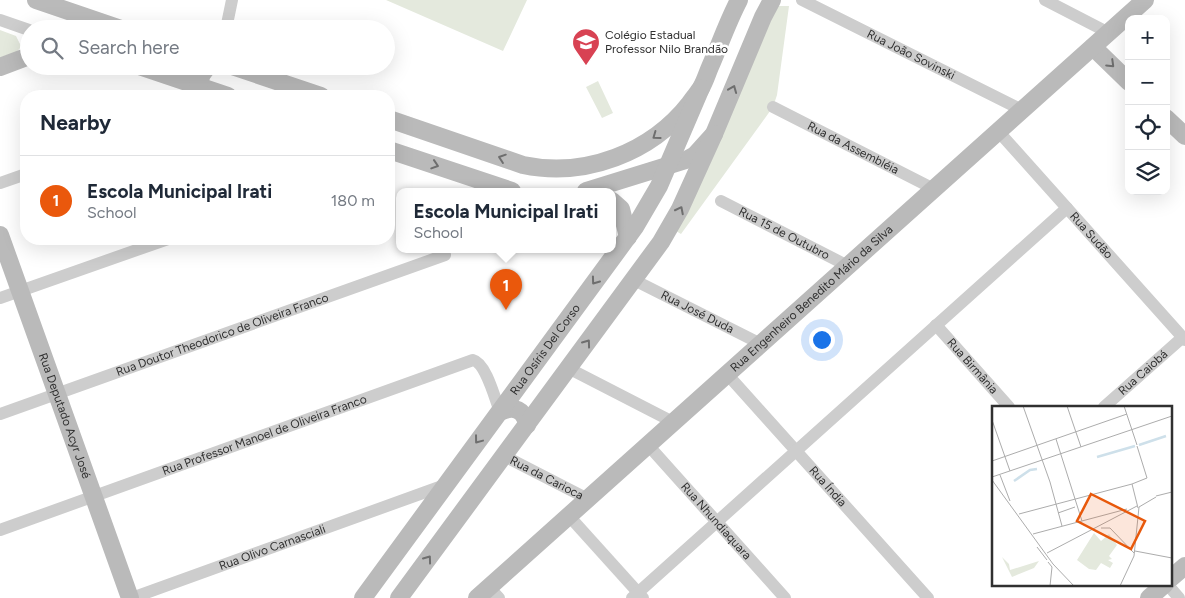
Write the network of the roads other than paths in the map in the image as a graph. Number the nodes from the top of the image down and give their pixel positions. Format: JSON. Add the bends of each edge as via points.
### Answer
{"nodes":[{"id":1,"x":36,"y":0,"type":"edge"},
{"id":2,"x":232,"y":0,"type":"edge"},
{"id":3,"x":740,"y":0,"type":"edge"},
{"id":4,"x":772,"y":0,"type":"edge"},
{"id":5,"x":802,"y":0,"type":"edge"},
{"id":6,"x":1045,"y":0,"type":"edge"},
{"id":7,"x":1145,"y":0,"type":"edge"},
{"id":8,"x":0,"y":20,"type":"edge"},
{"id":9,"x":95,"y":20,"type":"edge"},
{"id":10,"x":228,"y":20,"type":"edge"},
{"id":11,"x":20,"y":27,"type":"edge"},
{"id":12,"x":1109,"y":33,"type":"junction"},
{"id":13,"x":1093,"y":47,"type":"junction"},
{"id":14,"x":20,"y":59,"type":"edge"},
{"id":15,"x":0,"y":67,"type":"edge"},
{"id":16,"x":159,"y":75,"type":"edge"},
{"id":17,"x":202,"y":75,"type":"edge"},
{"id":18,"x":259,"y":75,"type":"edge"},
{"id":19,"x":1125,"y":78,"type":"edge"},
{"id":20,"x":701,"y":88,"type":"junction"},
{"id":21,"x":194,"y":90,"type":"edge"},
{"id":22,"x":196,"y":90,"type":"edge"},
{"id":23,"x":303,"y":90,"type":"edge"},
{"id":24,"x":773,"y":106,"type":"dead end"},
{"id":25,"x":1022,"y":110,"type":"junction"},
{"id":26,"x":395,"y":121,"type":"edge"},
{"id":27,"x":1170,"y":122,"type":"edge"},
{"id":28,"x":998,"y":131,"type":"junction"},
{"id":29,"x":714,"y":134,"type":"junction"},
{"id":30,"x":1185,"y":136,"type":"edge"},
{"id":31,"x":395,"y":152,"type":"edge"},
{"id":32,"x":406,"y":156,"type":"junction"},
{"id":33,"x":395,"y":159,"type":"edge"},
{"id":34,"x":668,"y":166,"type":"junction"},
{"id":35,"x":20,"y":176,"type":"edge"},
{"id":36,"x":0,"y":183,"type":"edge"},
{"id":37,"x":503,"y":188,"type":"edge"},
{"id":38,"x":596,"y":188,"type":"edge"},
{"id":39,"x":934,"y":189,"type":"junction"},
{"id":40,"x":721,"y":201,"type":"dead end"},
{"id":41,"x":616,"y":205,"type":"edge"},
{"id":42,"x":1067,"y":208,"type":"junction"},
{"id":43,"x":0,"y":235,"type":"edge"},
{"id":44,"x":628,"y":237,"type":"junction"},
{"id":45,"x":151,"y":245,"type":"edge"},
{"id":46,"x":444,"y":255,"type":"dead end"},
{"id":47,"x":848,"y":266,"type":"junction"},
{"id":48,"x":634,"y":280,"type":"junction"},
{"id":49,"x":20,"y":291,"type":"junction"},
{"id":50,"x":0,"y":298,"type":"edge"},
{"id":51,"x":936,"y":325,"type":"junction"},
{"id":52,"x":1184,"y":338,"type":"edge"},
{"id":53,"x":761,"y":344,"type":"junction"},
{"id":54,"x":568,"y":368,"type":"junction"},
{"id":55,"x":727,"y":374,"type":"junction"},
{"id":56,"x":525,"y":378,"type":"junction"},
{"id":57,"x":57,"y":393,"type":"junction"},
{"id":58,"x":548,"y":397,"type":"junction"},
{"id":59,"x":1008,"y":406,"type":"edge"},
{"id":60,"x":1105,"y":406,"type":"edge"},
{"id":61,"x":500,"y":412,"type":"junction"},
{"id":62,"x":0,"y":414,"type":"edge"},
{"id":63,"x":673,"y":422,"type":"junction"},
{"id":64,"x":527,"y":425,"type":"junction"},
{"id":65,"x":648,"y":446,"type":"junction"},
{"id":66,"x":796,"y":451,"type":"junction"},
{"id":67,"x":504,"y":456,"type":"junction"},
{"id":68,"x":445,"y":485,"type":"junction"},
{"id":69,"x":94,"y":496,"type":"junction"},
{"id":70,"x":413,"y":497,"type":"junction"},
{"id":71,"x":588,"y":499,"type":"junction"},
{"id":72,"x":427,"y":510,"type":"junction"},
{"id":73,"x":569,"y":516,"type":"junction"},
{"id":74,"x":717,"y":522,"type":"junction"},
{"id":75,"x":0,"y":530,"type":"edge"},
{"id":76,"x":1185,"y":566,"type":"edge"},
{"id":77,"x":1172,"y":577,"type":"edge"},
{"id":78,"x":1164,"y":586,"type":"edge"},
{"id":79,"x":1168,"y":586,"type":"edge"},
{"id":80,"x":488,"y":594,"type":"edge"},
{"id":81,"x":638,"y":596,"type":"edge"},
{"id":82,"x":131,"y":598,"type":"edge"},
{"id":83,"x":363,"y":598,"type":"edge"},
{"id":84,"x":399,"y":598,"type":"edge"},
{"id":85,"x":786,"y":598,"type":"edge"},
{"id":86,"x":928,"y":598,"type":"edge"},
{"id":87,"x":1149,"y":598,"type":"edge"},
{"id":88,"x":1179,"y":598,"type":"edge"}],
"edges":[{"from":1,"to":9,"type":"street"},
{"from":2,"to":10,"type":"street"},
{"from":3,"to":20,"type":"street"},
{"from":29,"to":4,"type":"street","one_way":true},
{"from":5,"to":25,"type":"street","name":"Rua João Sovinski"},
{"from":6,"to":12,"type":"street"},
{"from":7,"to":12,"type":"street","name":"Rua Engenheiro Benedito Mário da Silva"},
{"from":8,"to":11,"type":"street"},
{"from":12,"to":13,"type":"street","name":"Rua Engenheiro Benedito Mário da Silva"},
{"from":13,"to":19,"type":"street","one_way":true},
{"from":13,"to":25,"type":"street","name":"Rua Engenheiro Benedito Mário da Silva"},
{"from":14,"to":15,"type":"street"},
{"from":16,"to":21,"type":"street"},
{"from":17,"to":22,"type":"street"},
{"from":18,"to":23,"type":"street"},
{"from":20,"to":26,"type":"street","one_way":true,"via":[[674,122],[658,135],[625,154],[576,168],[523,165]]},
{"from":20,"to":34,"type":"street","name":"Rua Osíris Del Corso"},
{"from":24,"to":39,"type":"street","name":"Rua da Assembléia"},
{"from":25,"to":28,"type":"street","name":"Rua Engenheiro Benedito Mário da Silva"},
{"from":27,"to":30,"type":"street"},
{"from":28,"to":39,"type":"street","name":"Rua Engenheiro Benedito Mário da Silva"},
{"from":28,"to":42,"type":"street","name":"Rua Sudão"},
{"from":29,"to":34,"type":"street","via":[[695,155]]},
{"from":48,"to":29,"type":"street","one_way":true,"via":[[671,226]]},
{"from":31,"to":32,"type":"street"},
{"from":32,"to":33,"type":"street"},
{"from":32,"to":37,"type":"street","one_way":true},
{"from":34,"to":38,"type":"street"},
{"from":34,"to":44,"type":"street","name":"Rua Osíris Del Corso","via":[[651,202]]},
{"from":35,"to":36,"type":"street"},
{"from":39,"to":47,"type":"street","name":"Rua Engenheiro Benedito Mário da Silva"},
{"from":40,"to":47,"type":"street","name":"Rua 15 de Outubro"},
{"from":41,"to":44,"type":"street","via":[[624,217]]},
{"from":42,"to":51,"type":"street"},
{"from":42,"to":52,"type":"street","name":"Rua Sudão"},
{"from":43,"to":49,"type":"street","name":"Rua Deputado Acyr José"},
{"from":44,"to":56,"type":"street","name":"Rua Osíris Del Corso","one_way":true},
{"from":45,"to":49,"type":"street"},
{"from":46,"to":57,"type":"street","name":"Rua Doutor Theodorico de Oliveira Franco"},
{"from":47,"to":53,"type":"street","name":"Rua Engenheiro Benedito Mário da Silva"},
{"from":48,"to":53,"type":"street","name":"Rua José Duda"},
{"from":54,"to":48,"type":"street","one_way":true},
{"from":49,"to":50,"type":"street"},
{"from":49,"to":57,"type":"street","name":"Rua Deputado Acyr José"},
{"from":51,"to":59,"type":"street","name":"Rua Birmânia"},
{"from":51,"to":66,"type":"street"},
{"from":52,"to":60,"type":"street","name":"Rua Caiobá"},
{"from":53,"to":55,"type":"street","name":"Rua Engenheiro Benedito Mário da Silva"},
{"from":54,"to":58,"type":"street"},
{"from":54,"to":63,"type":"street"},
{"from":55,"to":63,"type":"street","name":"Rua Engenheiro Benedito Mário da Silva"},
{"from":55,"to":66,"type":"street","name":"Rua Índia"},
{"from":56,"to":58,"type":"street","via":[[524,385],[533,397]]},
{"from":56,"to":61,"type":"street","name":"Rua Osíris Del Corso"},
{"from":57,"to":62,"type":"street","name":"Rua Doutor Theodorico de Oliveira Franco"},
{"from":57,"to":69,"type":"street","name":"Rua Deputado Acyr José"},
{"from":58,"to":64,"type":"street"},
{"from":61,"to":64,"type":"street","via":[[507,408],[521,411]]},
{"from":61,"to":68,"type":"street","name":"Rua Osíris Del Corso","one_way":true},
{"from":61,"to":69,"type":"street","name":"Rua Professor Manoel de Oliveira Franco","via":[[484,369],[473,360]]},
{"from":63,"to":65,"type":"street","name":"Rua Engenheiro Benedito Mário da Silva"},
{"from":64,"to":67,"type":"street"},
{"from":65,"to":71,"type":"street","name":"Rua Engenheiro Benedito Mário da Silva"},
{"from":65,"to":74,"type":"street","name":"Rua Nhundiaquara"},
{"from":66,"to":74,"type":"street"},
{"from":66,"to":86,"type":"street","name":"Rua Índia"},
{"from":67,"to":71,"type":"street","name":"Rua da Carioca"},
{"from":84,"to":67,"type":"street","one_way":true},
{"from":68,"to":70,"type":"street","name":"Rua Olivo Carnasciali"},
{"from":68,"to":72,"type":"street","name":"Rua Osíris Del Corso"},
{"from":69,"to":75,"type":"street","name":"Rua Professor Manoel de Oliveira Franco"},
{"from":69,"to":82,"type":"street","name":"Rua Deputado Acyr José"},
{"from":70,"to":72,"type":"street"},
{"from":70,"to":82,"type":"street","name":"Rua Olivo Carnasciali"},
{"from":71,"to":73,"type":"street","name":"Rua Engenheiro Benedito Mário da Silva"},
{"from":72,"to":83,"type":"street","name":"Rua Osíris Del Corso"},
{"from":73,"to":80,"type":"street","name":"Rua Engenheiro Benedito Mário da Silva"},
{"from":73,"to":81,"type":"street"},
{"from":74,"to":81,"type":"street"},
{"from":74,"to":85,"type":"street","name":"Rua Nhundiaquara"},
{"from":76,"to":77,"type":"street"},
{"from":78,"to":87,"type":"street"},
{"from":79,"to":88,"type":"street"}]}
